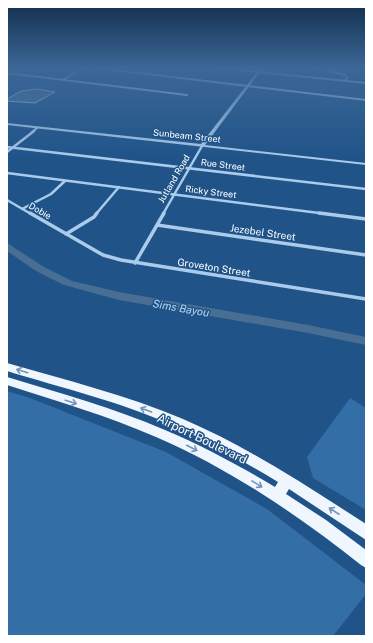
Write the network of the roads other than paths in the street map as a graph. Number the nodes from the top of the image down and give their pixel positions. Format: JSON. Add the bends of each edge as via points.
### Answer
{"nodes":[{"id":1,"x":239,"y":98,"type":"edge"},
{"id":2,"x":348,"y":98,"type":"edge"},
{"id":3,"x":366,"y":100,"type":"edge"},
{"id":4,"x":7,"y":124,"type":"edge"},
{"id":5,"x":37,"y":128,"type":"junction"},
{"id":6,"x":202,"y":146,"type":"junction"},
{"id":7,"x":7,"y":147,"type":"edge"},
{"id":8,"x":13,"y":148,"type":"junction"},
{"id":9,"x":7,"y":152,"type":"edge"},
{"id":10,"x":366,"y":164,"type":"edge"},
{"id":11,"x":190,"y":169,"type":"junction"},
{"id":12,"x":7,"y":173,"type":"edge"},
{"id":13,"x":66,"y":181,"type":"junction"},
{"id":14,"x":119,"y":187,"type":"junction"},
{"id":15,"x":366,"y":189,"type":"edge"},
{"id":16,"x":175,"y":194,"type":"junction"},
{"id":17,"x":7,"y":200,"type":"edge"},
{"id":18,"x":22,"y":209,"type":"junction"},
{"id":19,"x":366,"y":219,"type":"edge"},
{"id":20,"x":157,"y":225,"type":"junction"},
{"id":21,"x":66,"y":234,"type":"junction"},
{"id":22,"x":366,"y":255,"type":"edge"},
{"id":23,"x":135,"y":263,"type":"junction"},
{"id":24,"x":366,"y":299,"type":"edge"},
{"id":25,"x":7,"y":367,"type":"edge"},
{"id":26,"x":7,"y":381,"type":"edge"},
{"id":27,"x":125,"y":403,"type":"junction"},
{"id":28,"x":117,"y":417,"type":"junction"},
{"id":29,"x":287,"y":480,"type":"junction"},
{"id":30,"x":277,"y":497,"type":"junction"},
{"id":31,"x":366,"y":533,"type":"edge"},
{"id":32,"x":366,"y":560,"type":"edge"}],
"edges":[{"from":1,"to":6,"type":"street","name":"Jutland Road"},
{"from":2,"to":3,"type":"street"},
{"from":4,"to":5,"type":"street","name":"Sunbeam Street"},
{"from":5,"to":6,"type":"street","name":"Sunbeam Street"},
{"from":5,"to":8,"type":"street"},
{"from":6,"to":10,"type":"street","name":"Sunbeam Street"},
{"from":6,"to":11,"type":"street","name":"Jutland Road"},
{"from":7,"to":8,"type":"street","name":"Rue Street"},
{"from":8,"to":9,"type":"street"},
{"from":8,"to":11,"type":"street","name":"Rue Street"},
{"from":11,"to":15,"type":"street","name":"Rue Street"},
{"from":11,"to":16,"type":"street","name":"Jutland Road"},
{"from":12,"to":13,"type":"street","name":"Ricky Street"},
{"from":13,"to":14,"type":"street","name":"Ricky Street"},
{"from":13,"to":18,"type":"street","via":[[51,194]]},
{"from":14,"to":16,"type":"street","name":"Ricky Street"},
{"from":14,"to":21,"type":"street","via":[[94,217]]},
{"from":16,"to":19,"type":"street","name":"Ricky Street"},
{"from":16,"to":20,"type":"street","name":"Jutland Road"},
{"from":17,"to":18,"type":"street","name":"Dobie"},
{"from":18,"to":21,"type":"street","name":"Dobie"},
{"from":20,"to":22,"type":"street","name":"Jezebel Street"},
{"from":20,"to":23,"type":"street","name":"Jutland Road"},
{"from":21,"to":23,"type":"street","name":"Groveton Street","via":[[103,255]]},
{"from":23,"to":24,"type":"street","name":"Groveton Street"},
{"from":27,"to":25,"type":"main road","name":"Airport Boulevard","one_way":true},
{"from":26,"to":28,"type":"main road","name":"Airport Boulevard","one_way":true},
{"from":27,"to":28,"type":"main road"},
{"from":29,"to":27,"type":"main road","name":"Airport Boulevard","one_way":true,"via":[[239,452],[178,422]]},
{"from":28,"to":30,"type":"main road","name":"Airport Boulevard","one_way":true,"via":[[170,437],[237,472]]},
{"from":29,"to":30,"type":"main road"},
{"from":31,"to":29,"type":"main road","name":"Airport Boulevard","one_way":true},
{"from":30,"to":32,"type":"main road","name":"Airport Boulevard"}]}
